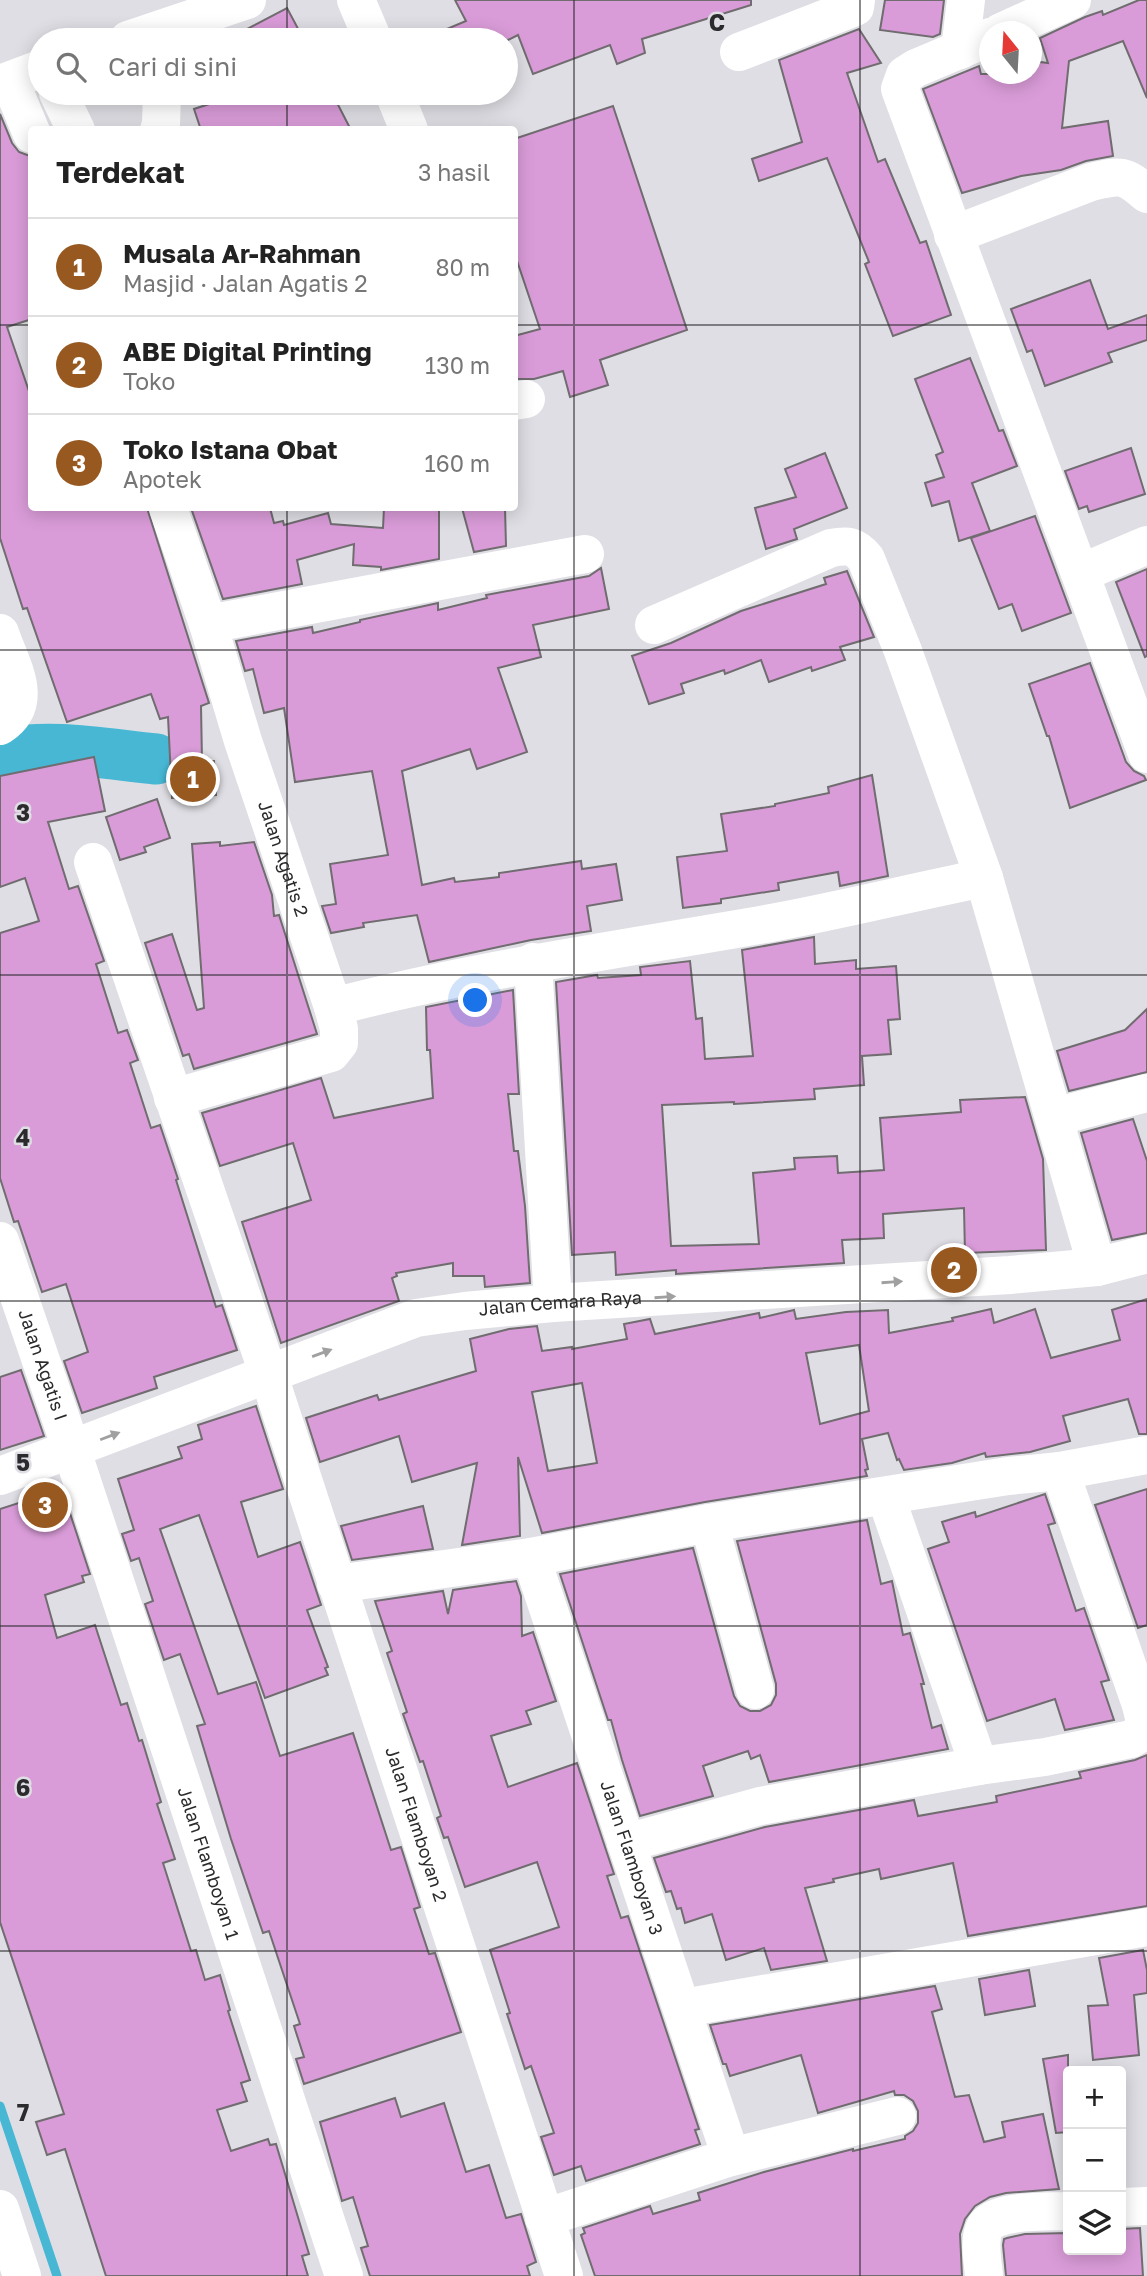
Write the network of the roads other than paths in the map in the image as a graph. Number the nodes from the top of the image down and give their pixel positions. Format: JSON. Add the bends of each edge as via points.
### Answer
{"nodes":[{"id":1,"x":247,"y":0,"type":"edge"},
{"id":2,"x":356,"y":0,"type":"edge"},
{"id":3,"x":856,"y":0,"type":"edge"},
{"id":4,"x":966,"y":0,"type":"edge"},
{"id":5,"x":1072,"y":0,"type":"edge"},
{"id":6,"x":1026,"y":21,"type":"edge"},
{"id":7,"x":179,"y":28,"type":"edge"},
{"id":8,"x":368,"y":28,"type":"edge"},
{"id":9,"x":975,"y":43,"type":"edge"},
{"id":10,"x":739,"y":51,"type":"dead end"},
{"id":11,"x":17,"y":78,"type":"edge"},
{"id":12,"x":64,"y":105,"type":"edge"},
{"id":13,"x":162,"y":105,"type":"edge"},
{"id":14,"x":399,"y":105,"type":"edge"},
{"id":15,"x":30,"y":126,"type":"edge"},
{"id":16,"x":74,"y":126,"type":"edge"},
{"id":17,"x":160,"y":126,"type":"edge"},
{"id":18,"x":407,"y":126,"type":"edge"},
{"id":19,"x":1147,"y":194,"type":"edge"},
{"id":20,"x":953,"y":234,"type":"junction"},
{"id":21,"x":169,"y":511,"type":"edge"},
{"id":22,"x":1147,"y":545,"type":"edge"},
{"id":23,"x":585,"y":554,"type":"dead end"},
{"id":24,"x":1081,"y":573,"type":"junction"},
{"id":25,"x":208,"y":624,"type":"junction"},
{"id":26,"x":654,"y":625,"type":"dead end"},
{"id":27,"x":0,"y":633,"type":"edge"},
{"id":28,"x":0,"y":726,"type":"edge"},
{"id":29,"x":1147,"y":754,"type":"edge"},
{"id":30,"x":93,"y":862,"type":"dead end"},
{"id":31,"x":984,"y":878,"type":"junction"},
{"id":32,"x":533,"y":962,"type":"junction"},
{"id":33,"x":333,"y":1007,"type":"junction"},
{"id":34,"x":1147,"y":1093,"type":"edge"},
{"id":35,"x":173,"y":1098,"type":"junction"},
{"id":36,"x":1054,"y":1117,"type":"junction"},
{"id":37,"x":0,"y":1241,"type":"edge"},
{"id":38,"x":1147,"y":1254,"type":"edge"},
{"id":39,"x":1097,"y":1268,"type":"junction"},
{"id":40,"x":553,"y":1303,"type":"junction"},
{"id":41,"x":268,"y":1373,"type":"junction"},
{"id":42,"x":72,"y":1451,"type":"junction"},
{"id":43,"x":1147,"y":1455,"type":"edge"},
{"id":44,"x":1059,"y":1471,"type":"junction"},
{"id":45,"x":0,"y":1476,"type":"edge"},
{"id":46,"x":886,"y":1497,"type":"junction"},
{"id":47,"x":709,"y":1523,"type":"junction"},
{"id":48,"x":531,"y":1558,"type":"junction"},
{"id":49,"x":336,"y":1584,"type":"junction"},
{"id":50,"x":755,"y":1690,"type":"dead end"},
{"id":51,"x":979,"y":1766,"type":"junction"},
{"id":52,"x":626,"y":1843,"type":"junction"},
{"id":53,"x":1146,"y":1933,"type":"edge"},
{"id":54,"x":683,"y":2008,"type":"junction"},
{"id":55,"x":897,"y":2116,"type":"dead end"},
{"id":56,"x":731,"y":2157,"type":"junction"},
{"id":57,"x":1147,"y":2206,"type":"edge"},
{"id":58,"x":1126,"y":2207,"type":"edge"},
{"id":59,"x":0,"y":2209,"type":"edge"},
{"id":60,"x":1063,"y":2211,"type":"edge"},
{"id":61,"x":544,"y":2218,"type":"junction"},
{"id":62,"x":13,"y":2264,"type":"edge"},
{"id":63,"x":344,"y":2276,"type":"edge"},
{"id":64,"x":564,"y":2276,"type":"edge"},
{"id":65,"x":984,"y":2276,"type":"edge"}],
"edges":[{"from":1,"to":7,"type":"main road"},
{"from":2,"to":8,"type":"main road"},
{"from":3,"to":10,"type":"main road","via":[[855,7]]},
{"from":4,"to":9,"type":"main road"},
{"from":5,"to":6,"type":"main road"},
{"from":9,"to":20,"type":"main road","via":[[905,75],[901,89]]},
{"from":11,"to":15,"type":"main road"},
{"from":12,"to":16,"type":"main road"},
{"from":13,"to":17,"type":"main road"},
{"from":14,"to":18,"type":"main road"},
{"from":19,"to":20,"type":"main road","via":[[1128,178],[1111,177]]},
{"from":20,"to":24,"type":"main road"},
{"from":21,"to":25,"type":"main road","name":"Jalan Agatis 2"},
{"from":22,"to":24,"type":"main road"},
{"from":23,"to":25,"type":"main road"},
{"from":24,"to":29,"type":"main road"},
{"from":25,"to":33,"type":"main road","name":"Jalan Agatis 2"},
{"from":26,"to":31,"type":"main road","via":[[831,548],[847,545],[858,550],[866,559],[903,651]]},
{"from":27,"to":28,"type":"main road","via":[[20,692],[16,712]]},
{"from":30,"to":35,"type":"main road","name":"Jalan Flamboyan 2"},
{"from":31,"to":32,"type":"main road","via":[[774,922]]},
{"from":31,"to":36,"type":"main road"},
{"from":32,"to":33,"type":"main road"},
{"from":32,"to":40,"type":"main road"},
{"from":33,"to":35,"type":"main road","name":"Jalan Agatis 2","via":[[340,1043],[334,1051]]},
{"from":34,"to":36,"type":"main road"},
{"from":35,"to":41,"type":"main road","name":"Jalan Flamboyan 2"},
{"from":36,"to":39,"type":"main road"},
{"from":37,"to":42,"type":"main road","name":"Jalan Agatis I"},
{"from":38,"to":39,"type":"main road","name":"Jalan Cemara Raya"},
{"from":40,"to":39,"type":"main road","name":"Jalan Cemara Raya","one_way":true},
{"from":41,"to":40,"type":"main road","name":"Jalan Cemara Raya","one_way":true,"via":[[416,1318]]},
{"from":42,"to":41,"type":"main road","name":"Jalan Cemara Raya","one_way":true},
{"from":41,"to":49,"type":"main road","name":"Jalan Flamboyan 2"},
{"from":42,"to":45,"type":"main road","name":"Jalan Cemara Raya"},
{"from":42,"to":63,"type":"main road","name":"Jalan Flamboyan 1"},
{"from":43,"to":44,"type":"main road"},
{"from":44,"to":46,"type":"main road"},
{"from":44,"to":51,"type":"main road","via":[[1146,1726],[1131,1739]]},
{"from":46,"to":47,"type":"main road"},
{"from":46,"to":51,"type":"main road"},
{"from":47,"to":48,"type":"main road"},
{"from":47,"to":50,"type":"main road"},
{"from":48,"to":49,"type":"main road"},
{"from":48,"to":52,"type":"main road","name":"Jalan Flamboyan 3"},
{"from":49,"to":61,"type":"main road","name":"Jalan Flamboyan 2"},
{"from":51,"to":52,"type":"main road","via":[[760,1806]]},
{"from":52,"to":54,"type":"main road","name":"Jalan Flamboyan 3"},
{"from":53,"to":54,"type":"main road"},
{"from":54,"to":56,"type":"main road","name":"Jalan Flamboyan 3"},
{"from":55,"to":56,"type":"main road"},
{"from":56,"to":61,"type":"main road"},
{"from":57,"to":58,"type":"main road"},
{"from":59,"to":62,"type":"main road"},
{"from":60,"to":65,"type":"main road","via":[[1009,2214],[989,2223],[982,2239]]},
{"from":61,"to":64,"type":"main road","name":"Jalan Flamboyan 2"}]}
